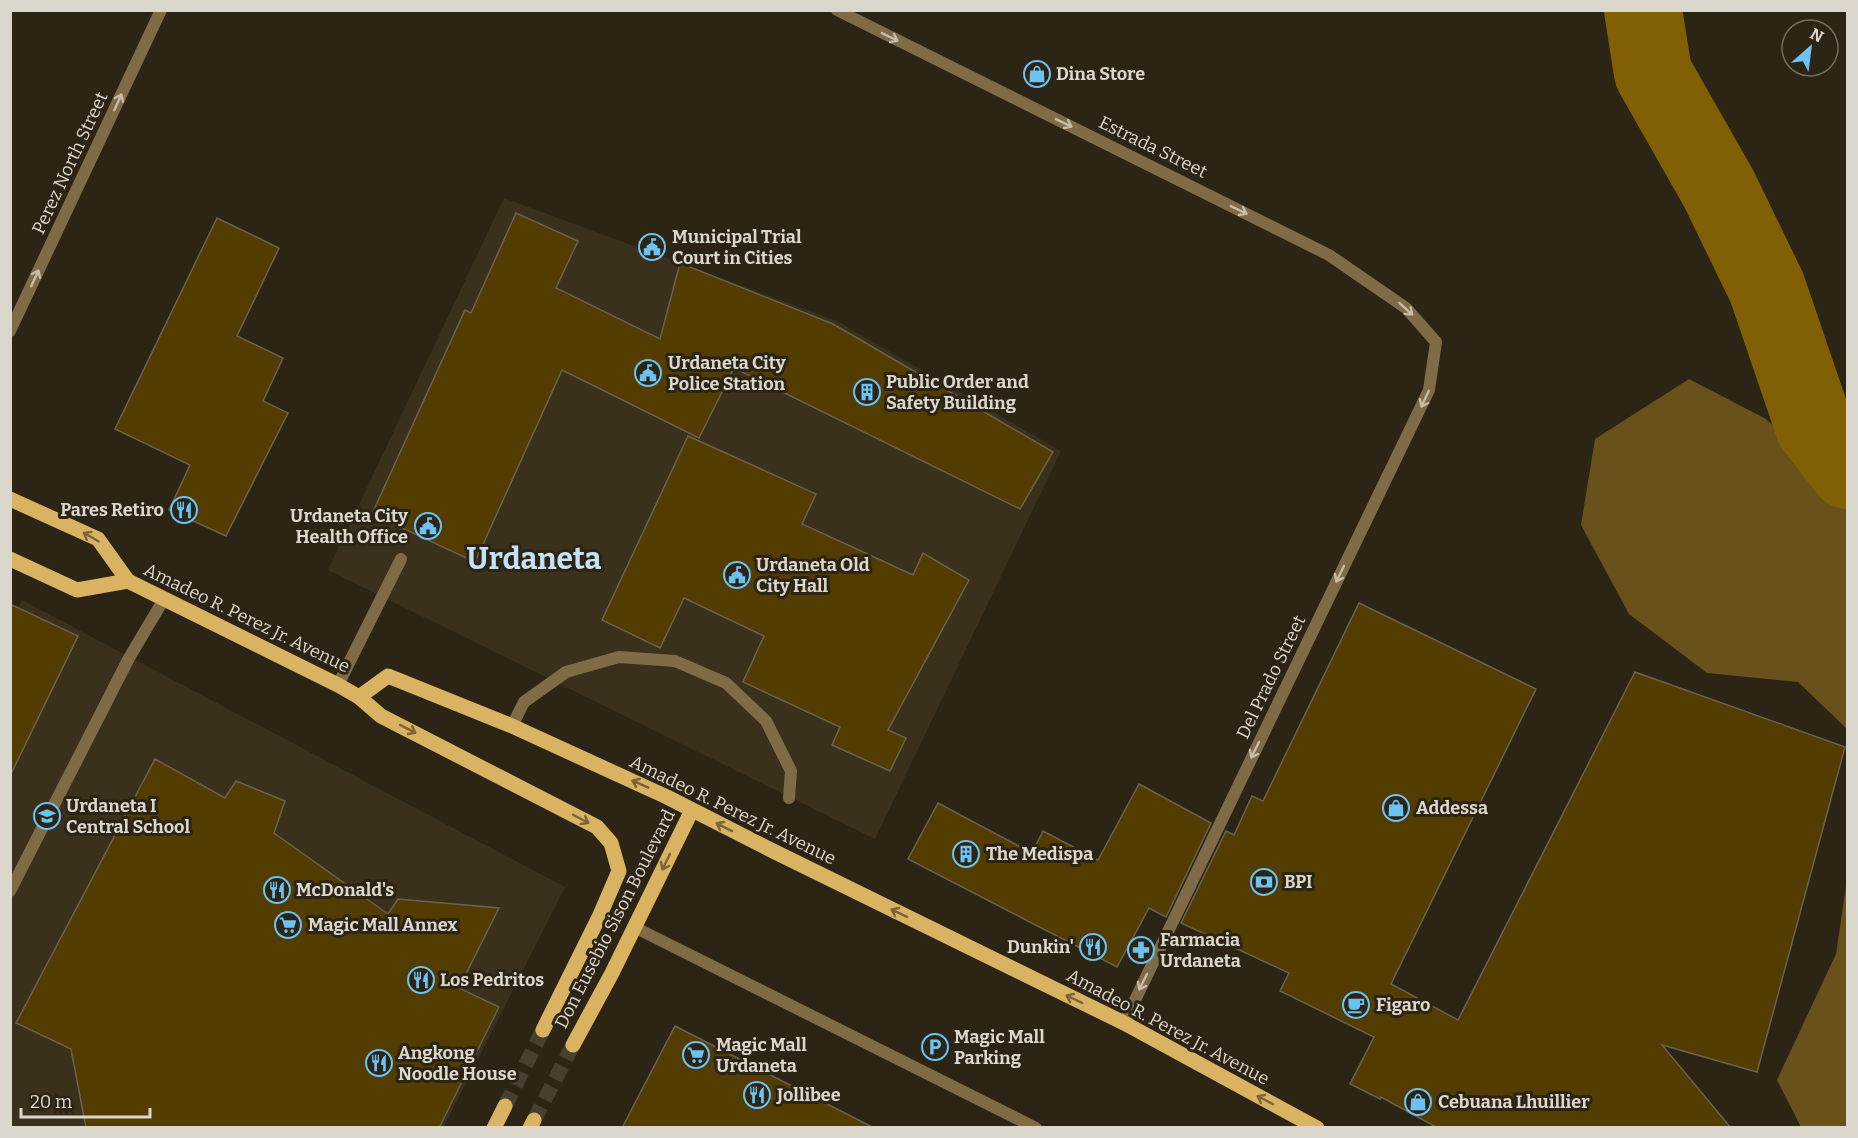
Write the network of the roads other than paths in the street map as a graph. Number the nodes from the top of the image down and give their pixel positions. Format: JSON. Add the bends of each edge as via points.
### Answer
{"nodes":[{"id":1,"x":161,"y":10,"type":"edge"},
{"id":2,"x":837,"y":10,"type":"edge"},
{"id":3,"x":10,"y":331,"type":"edge"},
{"id":4,"x":1436,"y":342,"type":"joint"},
{"id":5,"x":10,"y":499,"type":"edge"},
{"id":6,"x":10,"y":559,"type":"edge"},
{"id":7,"x":402,"y":559,"type":"dead end"},
{"id":8,"x":128,"y":581,"type":"junction"},
{"id":9,"x":164,"y":599,"type":"junction"},
{"id":10,"x":339,"y":685,"type":"junction"},
{"id":11,"x":360,"y":697,"type":"junction"},
{"id":12,"x":512,"y":726,"type":"junction"},
{"id":13,"x":789,"y":798,"type":"dead end"},
{"id":14,"x":692,"y":810,"type":"junction"},
{"id":15,"x":10,"y":891,"type":"edge"},
{"id":16,"x":634,"y":927,"type":"junction"},
{"id":17,"x":1124,"y":1023,"type":"junction"},
{"id":18,"x":543,"y":1030,"type":"tunnel mouth"},
{"id":19,"x":573,"y":1045,"type":"tunnel mouth"},
{"id":20,"x":505,"y":1106,"type":"tunnel mouth"},
{"id":21,"x":494,"y":1128,"type":"edge"},
{"id":22,"x":1036,"y":1128,"type":"edge"},
{"id":23,"x":1317,"y":1128,"type":"edge"}],
"edges":[{"from":3,"to":1,"type":"street","name":"Perez North Street","one_way":true},
{"from":2,"to":4,"type":"street","name":"Estrada Street","one_way":true,"via":[[1329,255],[1406,308]]},
{"from":4,"to":17,"type":"street","name":"Del Prado Street","one_way":true,"via":[[1429,390]]},
{"from":8,"to":5,"type":"main road","name":"Amadeo R. Perez Jr. Avenue","one_way":true,"via":[[98,539]]},
{"from":6,"to":8,"type":"main road","name":"Amadeo R. Perez Jr. Avenue","via":[[77,590]]},
{"from":7,"to":10,"type":"street"},
{"from":8,"to":9,"type":"main road","name":"Amadeo R. Perez Jr. Avenue"},
{"from":9,"to":10,"type":"main road","name":"Amadeo R. Perez Jr. Avenue"},
{"from":9,"to":15,"type":"street","via":[[129,658]]},
{"from":10,"to":11,"type":"main road","name":"Amadeo R. Perez Jr. Avenue"},
{"from":11,"to":12,"type":"main road","name":"Amadeo R. Perez Jr. Avenue","via":[[388,676]]},
{"from":11,"to":18,"type":"main road","name":"Don Eusebio Sison Boulevard","one_way":true,"via":[[381,716],[597,827],[611,843],[619,871]]},
{"from":12,"to":13,"type":"street","via":[[524,702],[566,672],[619,657],[675,661],[726,683],[766,722],[791,771]]},
{"from":14,"to":12,"type":"main road","name":"Amadeo R. Perez Jr. Avenue","one_way":true},
{"from":14,"to":16,"type":"main road","name":"Don Eusebio Sison Boulevard","one_way":true},
{"from":17,"to":14,"type":"main road","name":"Amadeo R. Perez Jr. Avenue","one_way":true},
{"from":16,"to":19,"type":"main road","name":"Don Eusebio Sison Boulevard"},
{"from":16,"to":22,"type":"street"},
{"from":23,"to":17,"type":"main road","name":"Amadeo R. Perez Jr. Avenue","one_way":true},
{"from":20,"to":21,"type":"main road"}]}
